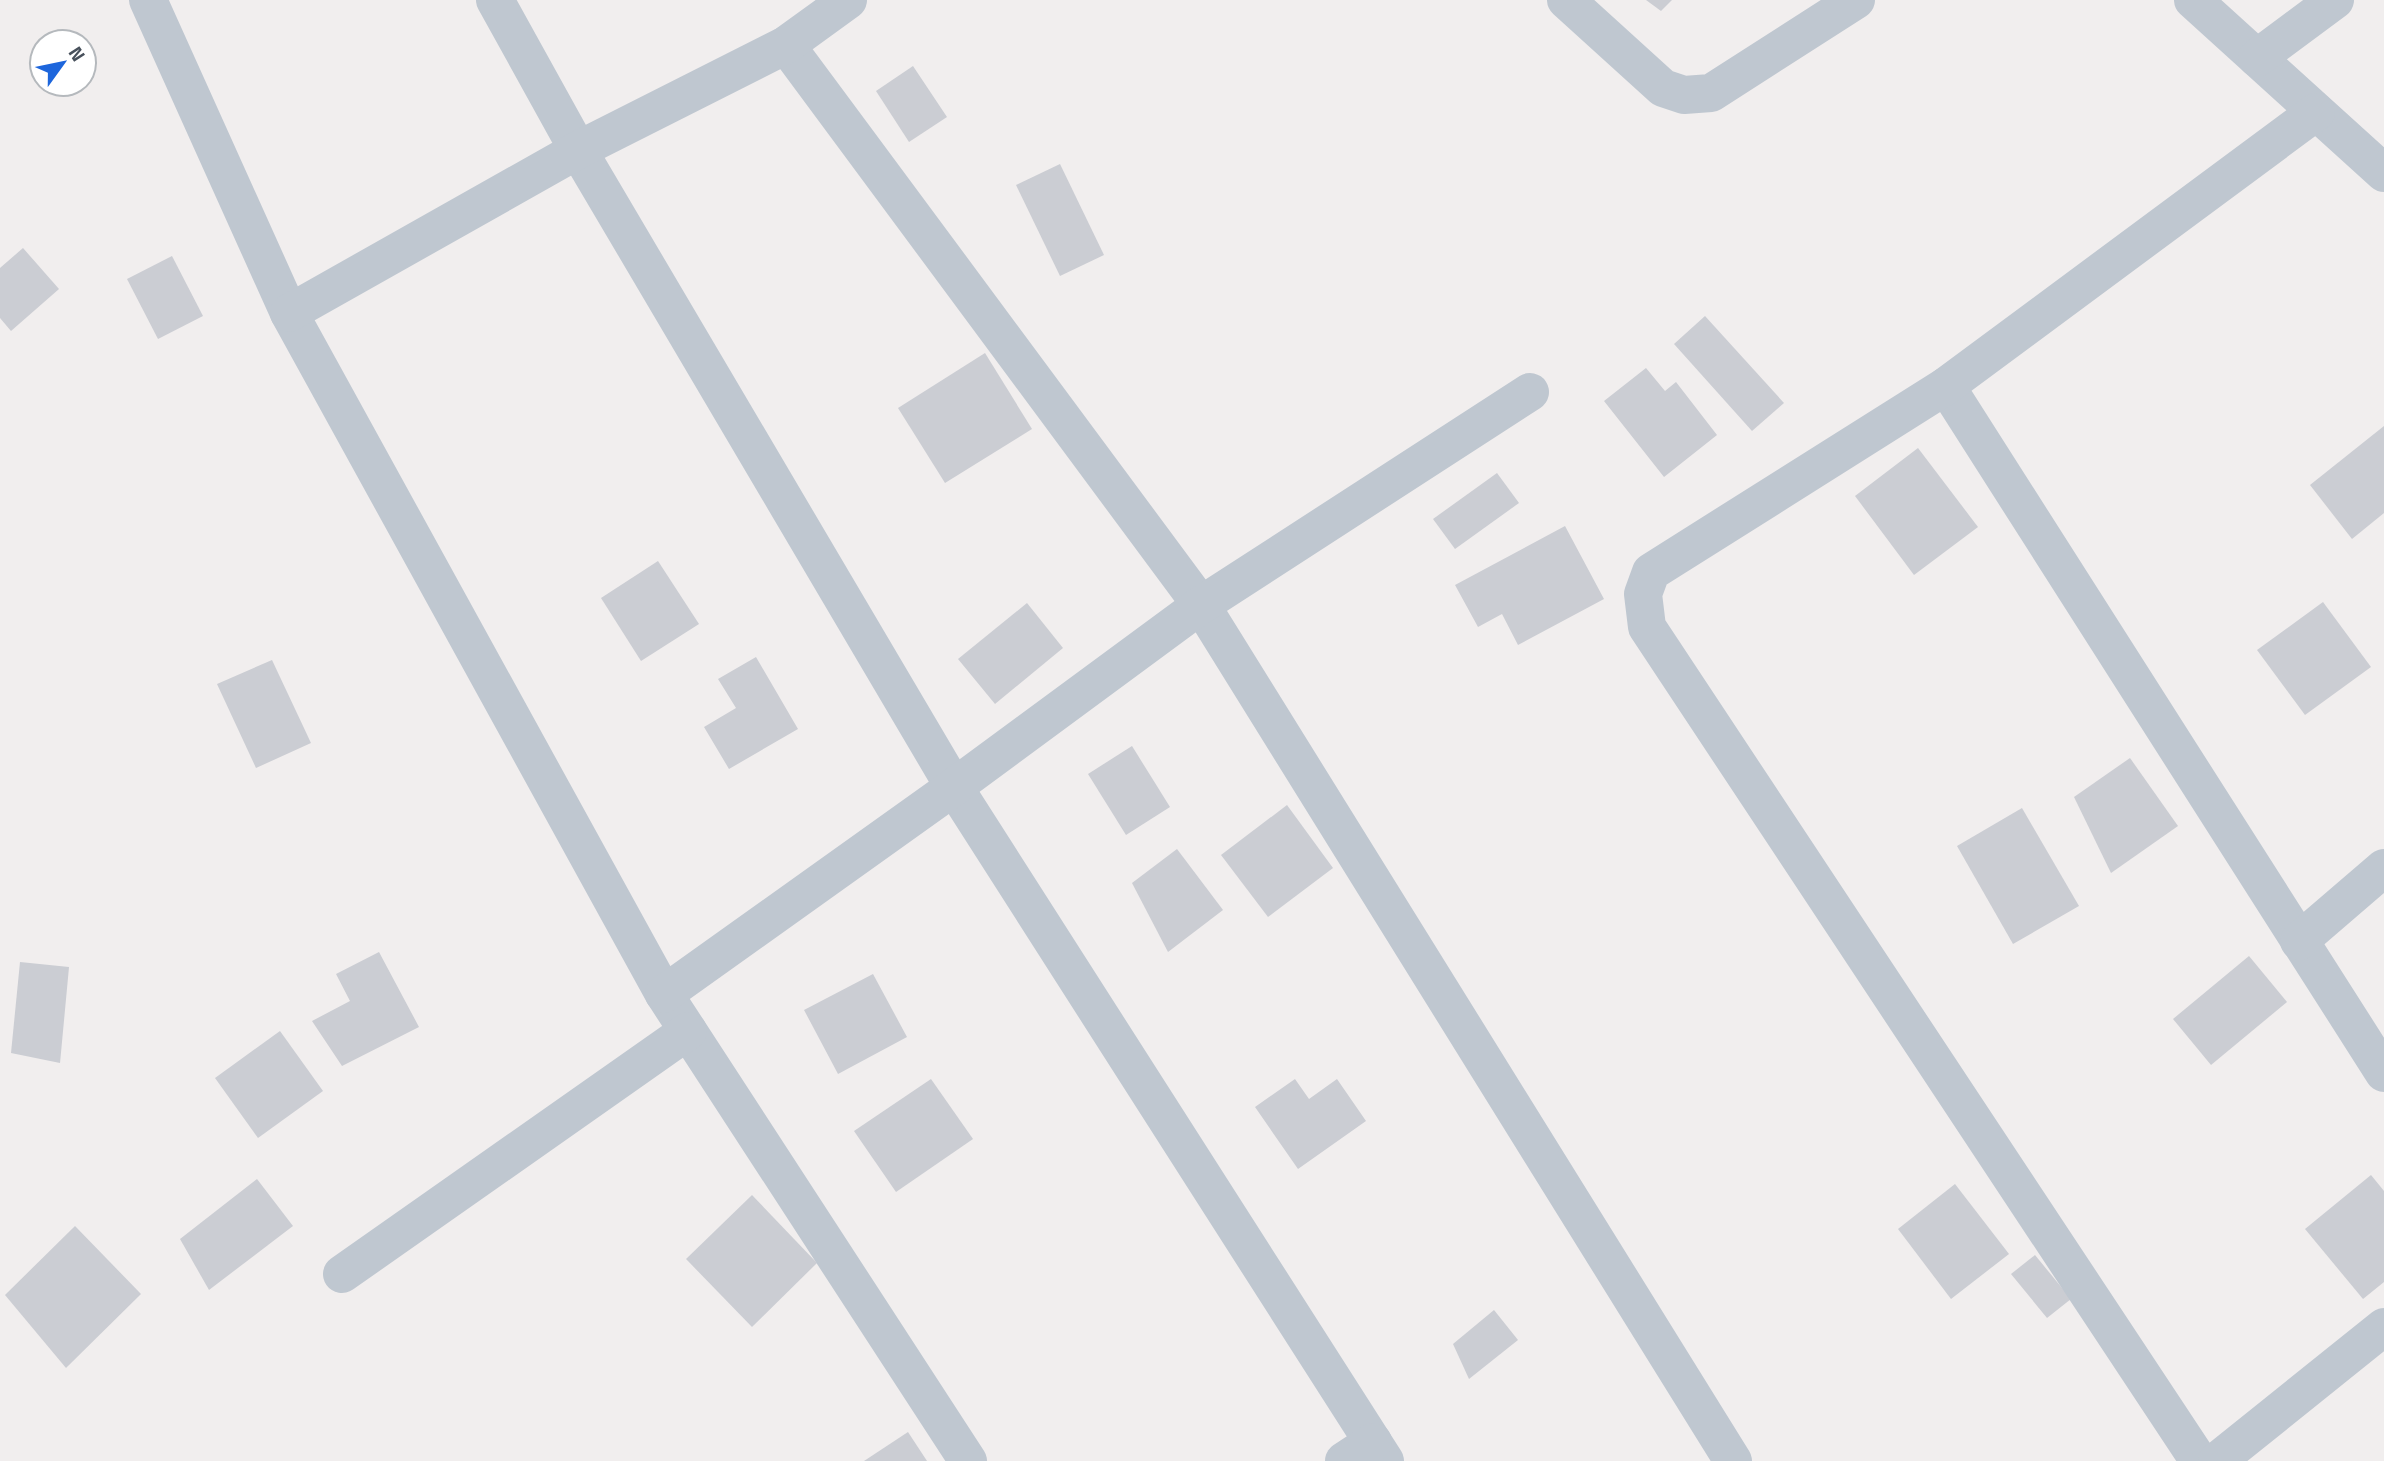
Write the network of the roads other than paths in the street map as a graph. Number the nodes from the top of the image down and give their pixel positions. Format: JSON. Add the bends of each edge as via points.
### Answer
{"nodes":[{"id":1,"x":148,"y":0,"type":"edge"},
{"id":2,"x":495,"y":0,"type":"edge"},
{"id":3,"x":848,"y":0,"type":"edge"},
{"id":4,"x":1566,"y":0,"type":"edge"},
{"id":5,"x":1856,"y":0,"type":"edge"},
{"id":6,"x":2193,"y":0,"type":"edge"},
{"id":7,"x":2335,"y":0,"type":"edge"},
{"id":8,"x":786,"y":45,"type":"junction"},
{"id":9,"x":2257,"y":58,"type":"junction"},
{"id":10,"x":2316,"y":112,"type":"junction"},
{"id":11,"x":578,"y":150,"type":"junction"},
{"id":12,"x":2384,"y":173,"type":"edge"},
{"id":13,"x":289,"y":313,"type":"junction"},
{"id":14,"x":1945,"y":386,"type":"junction"},
{"id":15,"x":1530,"y":392,"type":"dead end"},
{"id":16,"x":1201,"y":605,"type":"junction"},
{"id":17,"x":954,"y":787,"type":"junction"},
{"id":18,"x":2384,"y":868,"type":"edge"},
{"id":19,"x":2299,"y":941,"type":"junction"},
{"id":20,"x":664,"y":994,"type":"junction"},
{"id":21,"x":688,"y":1031,"type":"junction"},
{"id":22,"x":2384,"y":1073,"type":"edge"},
{"id":23,"x":342,"y":1274,"type":"dead end"},
{"id":24,"x":2384,"y":1327,"type":"edge"},
{"id":25,"x":1367,"y":1455,"type":"edge"},
{"id":26,"x":968,"y":1461,"type":"edge"},
{"id":27,"x":1733,"y":1461,"type":"edge"},
{"id":28,"x":2199,"y":1461,"type":"edge"},
{"id":29,"x":2217,"y":1461,"type":"edge"}],
"edges":[{"from":1,"to":13,"type":"street"},
{"from":2,"to":11,"type":"street"},
{"from":3,"to":8,"type":"street"},
{"from":4,"to":5,"type":"street","via":[[1663,88],[1684,95],[1711,93]]},
{"from":6,"to":9,"type":"street"},
{"from":7,"to":9,"type":"street"},
{"from":8,"to":11,"type":"street"},
{"from":8,"to":16,"type":"street"},
{"from":9,"to":10,"type":"street"},
{"from":10,"to":12,"type":"street"},
{"from":10,"to":14,"type":"street"},
{"from":11,"to":13,"type":"street"},
{"from":11,"to":17,"type":"street"},
{"from":13,"to":20,"type":"street"},
{"from":14,"to":19,"type":"street"},
{"from":14,"to":28,"type":"street","via":[[1651,572],[1643,594],[1647,627]]},
{"from":15,"to":16,"type":"street"},
{"from":16,"to":17,"type":"street"},
{"from":16,"to":27,"type":"street"},
{"from":17,"to":20,"type":"street"},
{"from":17,"to":25,"type":"street"},
{"from":18,"to":19,"type":"street"},
{"from":19,"to":22,"type":"street"},
{"from":20,"to":21,"type":"street"},
{"from":21,"to":23,"type":"street"},
{"from":21,"to":26,"type":"street"},
{"from":24,"to":29,"type":"street"}]}
